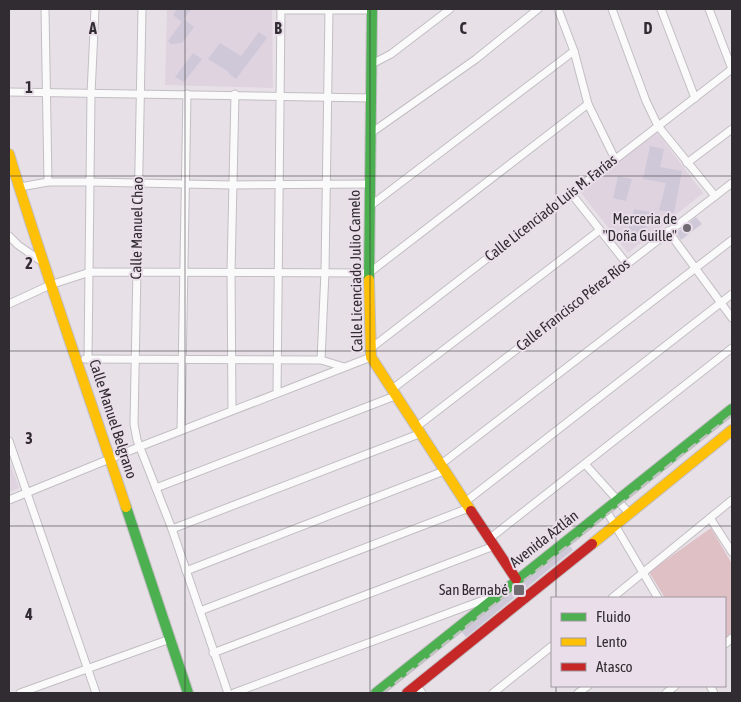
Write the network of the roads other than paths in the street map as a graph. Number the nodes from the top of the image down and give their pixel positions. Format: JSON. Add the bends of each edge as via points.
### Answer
{"nodes":[{"id":1,"x":45,"y":9,"type":"edge"},
{"id":2,"x":95,"y":9,"type":"edge"},
{"id":3,"x":142,"y":9,"type":"edge"},
{"id":4,"x":281,"y":9,"type":"edge"},
{"id":5,"x":329,"y":9,"type":"edge"},
{"id":6,"x":372,"y":9,"type":"edge"},
{"id":7,"x":450,"y":9,"type":"edge"},
{"id":8,"x":538,"y":9,"type":"edge"},
{"id":9,"x":558,"y":9,"type":"edge"},
{"id":10,"x":612,"y":9,"type":"edge"},
{"id":11,"x":661,"y":9,"type":"edge"},
{"id":12,"x":709,"y":9,"type":"edge"},
{"id":13,"x":574,"y":51,"type":"junction"},
{"id":14,"x":372,"y":64,"type":"junction"},
{"id":15,"x":732,"y":69,"type":"edge"},
{"id":16,"x":9,"y":92,"type":"edge"},
{"id":17,"x":45,"y":92,"type":"junction"},
{"id":18,"x":139,"y":93,"type":"junction"},
{"id":19,"x":91,"y":94,"type":"junction"},
{"id":20,"x":187,"y":94,"type":"junction"},
{"id":21,"x":235,"y":94,"type":"junction"},
{"id":22,"x":280,"y":97,"type":"junction"},
{"id":23,"x":328,"y":98,"type":"junction"},
{"id":24,"x":371,"y":98,"type":"junction"},
{"id":25,"x":695,"y":98,"type":"junction"},
{"id":26,"x":588,"y":104,"type":"junction"},
{"id":27,"x":658,"y":126,"type":"junction"},
{"id":28,"x":732,"y":129,"type":"edge"},
{"id":29,"x":371,"y":133,"type":"junction"},
{"id":30,"x":9,"y":154,"type":"edge"},
{"id":31,"x":615,"y":159,"type":"junction"},
{"id":32,"x":687,"y":163,"type":"junction"},
{"id":33,"x":48,"y":182,"type":"junction"},
{"id":34,"x":90,"y":182,"type":"junction"},
{"id":35,"x":138,"y":183,"type":"junction"},
{"id":36,"x":186,"y":183,"type":"junction"},
{"id":37,"x":732,"y":183,"type":"edge"},
{"id":38,"x":370,"y":184,"type":"junction"},
{"id":39,"x":232,"y":185,"type":"junction"},
{"id":40,"x":280,"y":185,"type":"junction"},
{"id":41,"x":327,"y":185,"type":"junction"},
{"id":42,"x":20,"y":187,"type":"junction"},
{"id":43,"x":570,"y":192,"type":"junction"},
{"id":44,"x":715,"y":196,"type":"junction"},
{"id":45,"x":370,"y":206,"type":"junction"},
{"id":46,"x":600,"y":230,"type":"junction"},
{"id":47,"x":668,"y":231,"type":"junction"},
{"id":48,"x":9,"y":236,"type":"edge"},
{"id":49,"x":732,"y":240,"type":"edge"},
{"id":50,"x":41,"y":261,"type":"junction"},
{"id":51,"x":627,"y":264,"type":"junction"},
{"id":52,"x":696,"y":268,"type":"junction"},
{"id":53,"x":136,"y":270,"type":"junction"},
{"id":54,"x":90,"y":272,"type":"junction"},
{"id":55,"x":183,"y":272,"type":"junction"},
{"id":56,"x":231,"y":272,"type":"junction"},
{"id":57,"x":277,"y":272,"type":"junction"},
{"id":58,"x":325,"y":272,"type":"junction"},
{"id":59,"x":369,"y":273,"type":"junction"},
{"id":60,"x":50,"y":285,"type":"junction"},
{"id":61,"x":732,"y":294,"type":"edge"},
{"id":62,"x":721,"y":303,"type":"junction"},
{"id":63,"x":9,"y":304,"type":"edge"},
{"id":64,"x":732,"y":318,"type":"edge"},
{"id":65,"x":732,"y":348,"type":"edge"},
{"id":66,"x":371,"y":353,"type":"junction"},
{"id":67,"x":82,"y":359,"type":"junction"},
{"id":68,"x":135,"y":360,"type":"junction"},
{"id":69,"x":182,"y":360,"type":"junction"},
{"id":70,"x":232,"y":360,"type":"junction"},
{"id":71,"x":277,"y":360,"type":"junction"},
{"id":72,"x":321,"y":360,"type":"junction"},
{"id":73,"x":344,"y":367,"type":"junction"},
{"id":74,"x":277,"y":393,"type":"junction"},
{"id":75,"x":393,"y":393,"type":"junction"},
{"id":76,"x":732,"y":409,"type":"edge"},
{"id":77,"x":232,"y":410,"type":"junction"},
{"id":78,"x":181,"y":430,"type":"junction"},
{"id":79,"x":732,"y":430,"type":"edge"},
{"id":80,"x":417,"y":431,"type":"junction"},
{"id":81,"x":9,"y":442,"type":"edge"},
{"id":82,"x":139,"y":446,"type":"junction"},
{"id":83,"x":109,"y":460,"type":"junction"},
{"id":84,"x":584,"y":464,"type":"junction"},
{"id":85,"x":442,"y":468,"type":"junction"},
{"id":86,"x":156,"y":488,"type":"junction"},
{"id":87,"x":27,"y":492,"type":"junction"},
{"id":88,"x":9,"y":500,"type":"edge"},
{"id":89,"x":618,"y":500,"type":"junction"},
{"id":90,"x":732,"y":500,"type":"edge"},
{"id":91,"x":467,"y":505,"type":"junction"},
{"id":92,"x":606,"y":510,"type":"junction"},
{"id":93,"x":629,"y":513,"type":"junction"},
{"id":94,"x":710,"y":518,"type":"junction"},
{"id":95,"x":614,"y":525,"type":"junction"},
{"id":96,"x":172,"y":529,"type":"junction"},
{"id":97,"x":492,"y":543,"type":"junction"},
{"id":98,"x":732,"y":552,"type":"edge"},
{"id":99,"x":186,"y":570,"type":"junction"},
{"id":100,"x":643,"y":573,"type":"junction"},
{"id":101,"x":516,"y":579,"type":"junction"},
{"id":102,"x":495,"y":596,"type":"junction"},
{"id":103,"x":613,"y":597,"type":"edge"},
{"id":104,"x":657,"y":597,"type":"edge"},
{"id":105,"x":200,"y":611,"type":"junction"},
{"id":106,"x":170,"y":639,"type":"junction"},
{"id":107,"x":551,"y":647,"type":"edge"},
{"id":108,"x":213,"y":653,"type":"junction"},
{"id":109,"x":87,"y":669,"type":"junction"},
{"id":110,"x":419,"y":690,"type":"edge"},
{"id":111,"x":30,"y":692,"type":"edge"},
{"id":112,"x":20,"y":693,"type":"edge"},
{"id":113,"x":96,"y":693,"type":"edge"},
{"id":114,"x":188,"y":693,"type":"edge"},
{"id":115,"x":228,"y":693,"type":"edge"},
{"id":116,"x":234,"y":693,"type":"edge"},
{"id":117,"x":376,"y":693,"type":"edge"},
{"id":118,"x":407,"y":693,"type":"edge"},
{"id":119,"x":493,"y":693,"type":"edge"}],
"edges":[{"from":1,"to":17,"type":"street"},
{"from":2,"to":19,"type":"street"},
{"from":3,"to":18,"type":"street","name":"Calle Manuel Chao"},
{"from":4,"to":5,"type":"street"},
{"from":4,"to":22,"type":"street"},
{"from":5,"to":6,"type":"street"},
{"from":5,"to":23,"type":"street"},
{"from":6,"to":14,"type":"street","name":"Calle Licenciado Julio Camelo"},
{"from":7,"to":14,"type":"street","via":[[391,54]]},
{"from":8,"to":29,"type":"street","via":[[447,80]]},
{"from":9,"to":13,"type":"street"},
{"from":10,"to":27,"type":"street"},
{"from":11,"to":25,"type":"street"},
{"from":12,"to":15,"type":"street"},
{"from":13,"to":26,"type":"street"},
{"from":13,"to":45,"type":"street"},
{"from":14,"to":24,"type":"street","name":"Calle Licenciado Julio Camelo"},
{"from":15,"to":25,"type":"street","name":"Calle Licenciado Luis M. Farías"},
{"from":16,"to":17,"type":"street"},
{"from":17,"to":19,"type":"street"},
{"from":17,"to":33,"type":"street"},
{"from":18,"to":19,"type":"street"},
{"from":18,"to":20,"type":"street"},
{"from":18,"to":35,"type":"street","name":"Calle Manuel Chao"},
{"from":19,"to":34,"type":"street"},
{"from":20,"to":21,"type":"street"},
{"from":20,"to":36,"type":"street"},
{"from":21,"to":22,"type":"street"},
{"from":21,"to":39,"type":"street"},
{"from":22,"to":23,"type":"street"},
{"from":22,"to":40,"type":"street"},
{"from":23,"to":24,"type":"street"},
{"from":23,"to":41,"type":"street"},
{"from":24,"to":29,"type":"street","name":"Calle Licenciado Julio Camelo"},
{"from":25,"to":27,"type":"street","name":"Calle Licenciado Luis M. Farías"},
{"from":26,"to":31,"type":"street"},
{"from":26,"to":59,"type":"street"},
{"from":27,"to":31,"type":"street","name":"Calle Licenciado Luis M. Farías"},
{"from":27,"to":32,"type":"street"},
{"from":28,"to":32,"type":"street"},
{"from":29,"to":38,"type":"street","name":"Calle Licenciado Julio Camelo"},
{"from":30,"to":42,"type":"street","name":"Calle Manuel Belgrano"},
{"from":31,"to":43,"type":"street","name":"Calle Licenciado Luis M. Farías"},
{"from":32,"to":44,"type":"street"},
{"from":33,"to":34,"type":"street"},
{"from":33,"to":42,"type":"street"},
{"from":34,"to":35,"type":"street"},
{"from":34,"to":54,"type":"street"},
{"from":35,"to":36,"type":"street"},
{"from":35,"to":53,"type":"street","name":"Calle Manuel Chao"},
{"from":36,"to":39,"type":"street"},
{"from":36,"to":55,"type":"street"},
{"from":37,"to":44,"type":"street","name":"Calle Francisco Pérez Ríos"},
{"from":38,"to":41,"type":"street"},
{"from":38,"to":45,"type":"street","name":"Calle Licenciado Julio Camelo"},
{"from":39,"to":40,"type":"street"},
{"from":39,"to":56,"type":"street"},
{"from":40,"to":41,"type":"street"},
{"from":40,"to":57,"type":"street"},
{"from":41,"to":58,"type":"street"},
{"from":42,"to":50,"type":"street","name":"Calle Manuel Belgrano"},
{"from":43,"to":46,"type":"street"},
{"from":43,"to":66,"type":"street","name":"Calle Licenciado Luis M. Farías"},
{"from":44,"to":47,"type":"street","name":"Calle Francisco Pérez Ríos"},
{"from":45,"to":59,"type":"street","name":"Calle Licenciado Julio Camelo"},
{"from":46,"to":51,"type":"street"},
{"from":46,"to":75,"type":"street"},
{"from":47,"to":51,"type":"street","name":"Calle Francisco Pérez Ríos"},
{"from":47,"to":52,"type":"street"},
{"from":48,"to":50,"type":"street"},
{"from":49,"to":52,"type":"street"},
{"from":50,"to":60,"type":"street","name":"Calle Manuel Belgrano"},
{"from":51,"to":80,"type":"street","name":"Calle Francisco Pérez Ríos"},
{"from":52,"to":62,"type":"street"},
{"from":52,"to":85,"type":"street"},
{"from":53,"to":54,"type":"street"},
{"from":53,"to":55,"type":"street"},
{"from":53,"to":68,"type":"street","name":"Calle Manuel Chao"},
{"from":54,"to":60,"type":"street"},
{"from":54,"to":67,"type":"street"},
{"from":55,"to":56,"type":"street"},
{"from":55,"to":69,"type":"street"},
{"from":56,"to":57,"type":"street"},
{"from":56,"to":70,"type":"street"},
{"from":57,"to":58,"type":"street"},
{"from":57,"to":71,"type":"street"},
{"from":58,"to":59,"type":"street"},
{"from":58,"to":72,"type":"street"},
{"from":59,"to":66,"type":"street","name":"Calle Licenciado Julio Camelo"},
{"from":60,"to":63,"type":"street"},
{"from":60,"to":67,"type":"street","name":"Calle Manuel Belgrano"},
{"from":61,"to":62,"type":"street"},
{"from":62,"to":64,"type":"street"},
{"from":62,"to":91,"type":"street"},
{"from":65,"to":84,"type":"street"},
{"from":66,"to":73,"type":"street","name":"Calle Licenciado Luis M. Farías"},
{"from":66,"to":75,"type":"street","name":"Calle Licenciado Julio Camelo"},
{"from":67,"to":68,"type":"street"},
{"from":67,"to":83,"type":"street","name":"Calle Manuel Belgrano"},
{"from":68,"to":69,"type":"street"},
{"from":68,"to":82,"type":"street","name":"Calle Manuel Chao","via":[[134,424]]},
{"from":69,"to":70,"type":"street"},
{"from":69,"to":78,"type":"street"},
{"from":70,"to":71,"type":"street"},
{"from":70,"to":77,"type":"street"},
{"from":71,"to":72,"type":"street"},
{"from":71,"to":74,"type":"street"},
{"from":72,"to":73,"type":"street"},
{"from":73,"to":74,"type":"street","name":"Calle Licenciado Luis M. Farías"},
{"from":74,"to":77,"type":"street","name":"Calle Licenciado Luis M. Farías"},
{"from":75,"to":80,"type":"street","name":"Calle Licenciado Julio Camelo"},
{"from":75,"to":86,"type":"street"},
{"from":76,"to":89,"type":"street","name":"Avenida Aztlán"},
{"from":77,"to":78,"type":"street","name":"Calle Licenciado Luis M. Farías"},
{"from":78,"to":82,"type":"street","name":"Calle Licenciado Luis M. Farías"},
{"from":79,"to":93,"type":"street"},
{"from":80,"to":85,"type":"street","name":"Calle Licenciado Julio Camelo"},
{"from":80,"to":96,"type":"street","name":"Calle Francisco Pérez Ríos"},
{"from":81,"to":87,"type":"street"},
{"from":82,"to":83,"type":"street","name":"Calle Licenciado Luis M. Farías"},
{"from":82,"to":86,"type":"street","name":"Calle Manuel Chao"},
{"from":83,"to":87,"type":"street","name":"Calle Licenciado Luis M. Farías"},
{"from":83,"to":106,"type":"street","name":"Calle Manuel Belgrano"},
{"from":84,"to":89,"type":"street"},
{"from":84,"to":97,"type":"street"},
{"from":85,"to":91,"type":"street","name":"Calle Licenciado Julio Camelo"},
{"from":85,"to":99,"type":"street"},
{"from":86,"to":96,"type":"street","name":"Calle Manuel Chao"},
{"from":87,"to":88,"type":"street","name":"Calle Licenciado Luis M. Farías"},
{"from":87,"to":109,"type":"street"},
{"from":89,"to":92,"type":"street","name":"Avenida Aztlán"},
{"from":89,"to":93,"type":"street"},
{"from":90,"to":94,"type":"street"},
{"from":91,"to":97,"type":"street","name":"Calle Licenciado Julio Camelo"},
{"from":91,"to":105,"type":"street"},
{"from":92,"to":95,"type":"street"},
{"from":92,"to":101,"type":"street","name":"Avenida Aztlán"},
{"from":93,"to":95,"type":"street"},
{"from":94,"to":98,"type":"street"},
{"from":94,"to":100,"type":"street"},
{"from":95,"to":100,"type":"street"},
{"from":95,"to":110,"type":"street"},
{"from":96,"to":99,"type":"street","name":"Calle Manuel Chao"},
{"from":97,"to":101,"type":"street","name":"Calle Licenciado Julio Camelo"},
{"from":97,"to":108,"type":"street"},
{"from":99,"to":105,"type":"street","name":"Calle Manuel Chao"},
{"from":100,"to":103,"type":"street"},
{"from":100,"to":104,"type":"street"},
{"from":101,"to":102,"type":"street","name":"Avenida Aztlán"},
{"from":102,"to":116,"type":"street"},
{"from":102,"to":117,"type":"street","name":"Avenida Aztlán"},
{"from":105,"to":108,"type":"street","name":"Calle Manuel Chao"},
{"from":106,"to":109,"type":"street"},
{"from":106,"to":114,"type":"street","name":"Calle Manuel Belgrano"},
{"from":107,"to":119,"type":"street"},
{"from":108,"to":115,"type":"street","name":"Calle Manuel Chao"},
{"from":109,"to":111,"type":"street"},
{"from":109,"to":113,"type":"street"},
{"from":110,"to":118,"type":"street"},
{"from":111,"to":112,"type":"street"}]}
